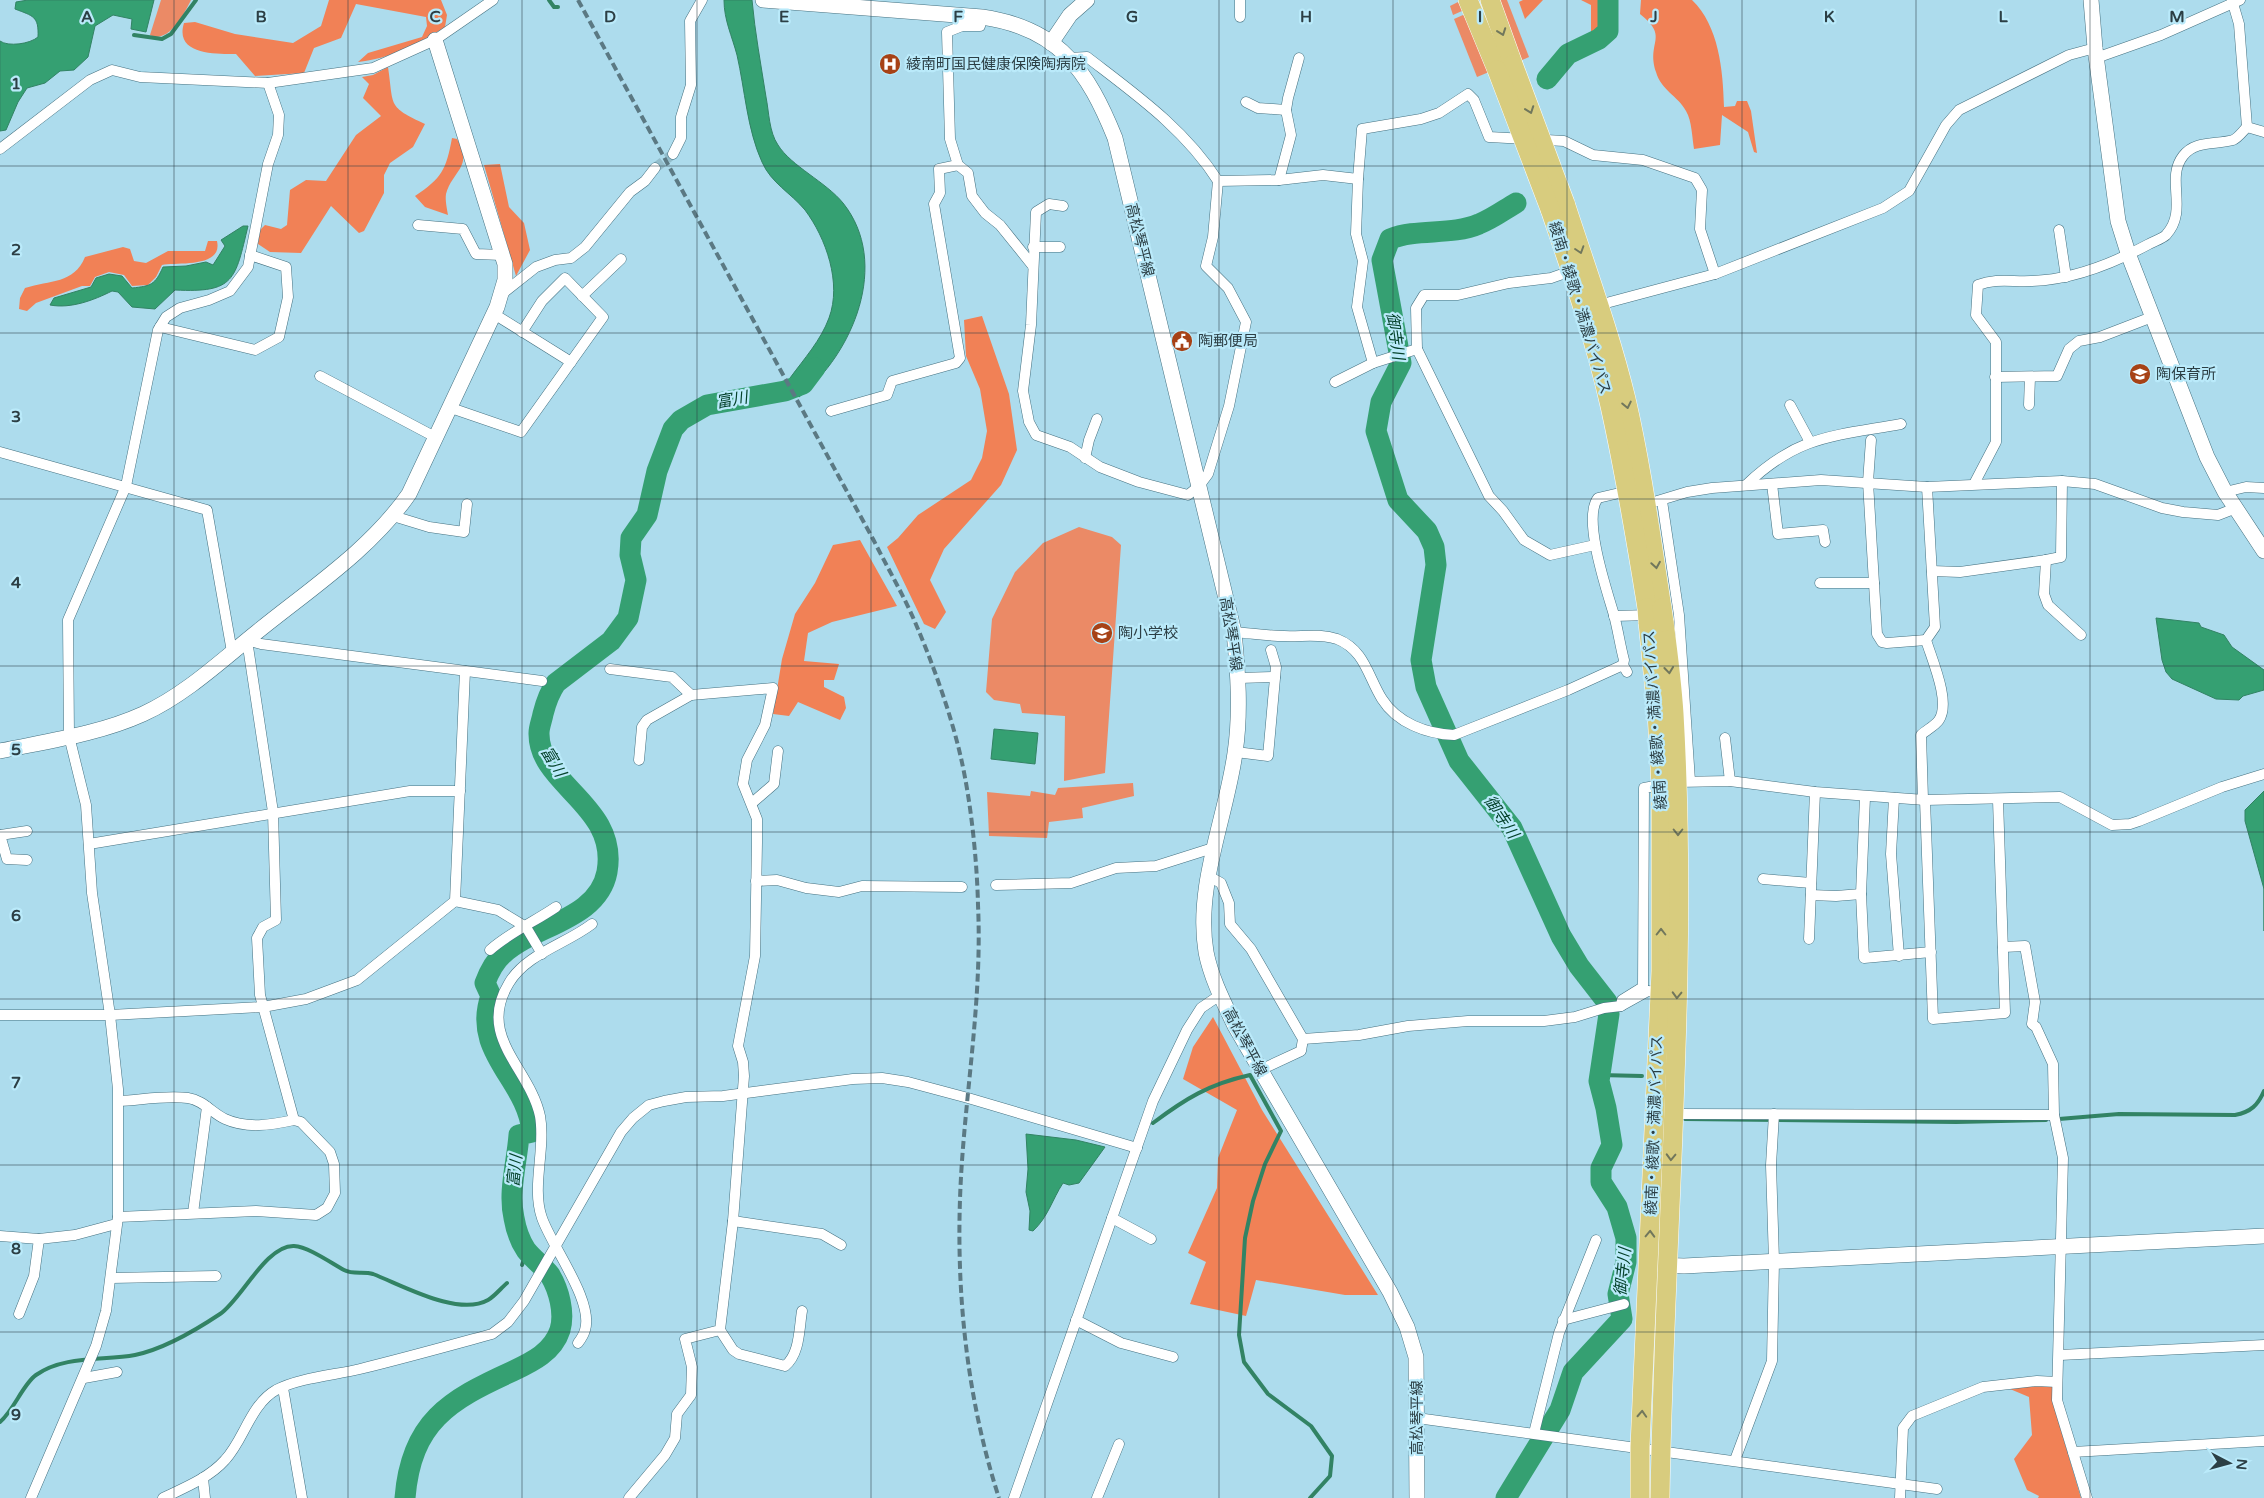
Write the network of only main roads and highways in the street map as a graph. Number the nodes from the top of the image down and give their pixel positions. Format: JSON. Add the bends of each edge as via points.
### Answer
{"nodes":[{"id":1,"x":1468,"y":0,"type":"edge"},
{"id":2,"x":1490,"y":0,"type":"edge"},
{"id":3,"x":1505,"y":67,"type":"junction"},
{"id":4,"x":1557,"y":206,"type":"junction"},
{"id":5,"x":1591,"y":307,"type":"junction"},
{"id":6,"x":1676,"y":783,"type":"junction"},
{"id":7,"x":1658,"y":1266,"type":"junction"},
{"id":8,"x":1640,"y":1498,"type":"edge"},
{"id":9,"x":1660,"y":1498,"type":"edge"}],
"edges":[{"from":1,"to":3,"type":"highway","name":"綾南・綾歌・満濃バイパス"},
{"from":2,"to":3,"type":"highway","name":"綾南・綾歌・満濃バイパス","one_way":true},
{"from":3,"to":4,"type":"highway","name":"綾南・綾歌・満濃バイパス","bridge":true},
{"from":4,"to":5,"type":"highway","name":"綾南・綾歌・満濃バイパス","one_way":true},
{"from":4,"to":5,"type":"highway","name":"綾南・綾歌・満濃バイパス","via":[[1571,271]]},
{"from":5,"to":6,"type":"highway","name":"綾南・綾歌・満濃バイパス","via":[[1610,404],[1642,501],[1660,615],[1658,712]]},
{"from":7,"to":6,"type":"highway","name":"綾南・綾歌・満濃バイパス","one_way":true,"via":[[1660,992]]},
{"from":6,"to":7,"type":"highway","name":"綾南・綾歌・満濃バイパス","one_way":true,"via":[[1678,970],[1672,1114]]},
{"from":8,"to":7,"type":"highway","name":"綾南・綾歌・満濃バイパス","one_way":true,"via":[[1640,1447]]},
{"from":7,"to":9,"type":"highway","name":"綾南・綾歌・満濃バイパス"}]}
